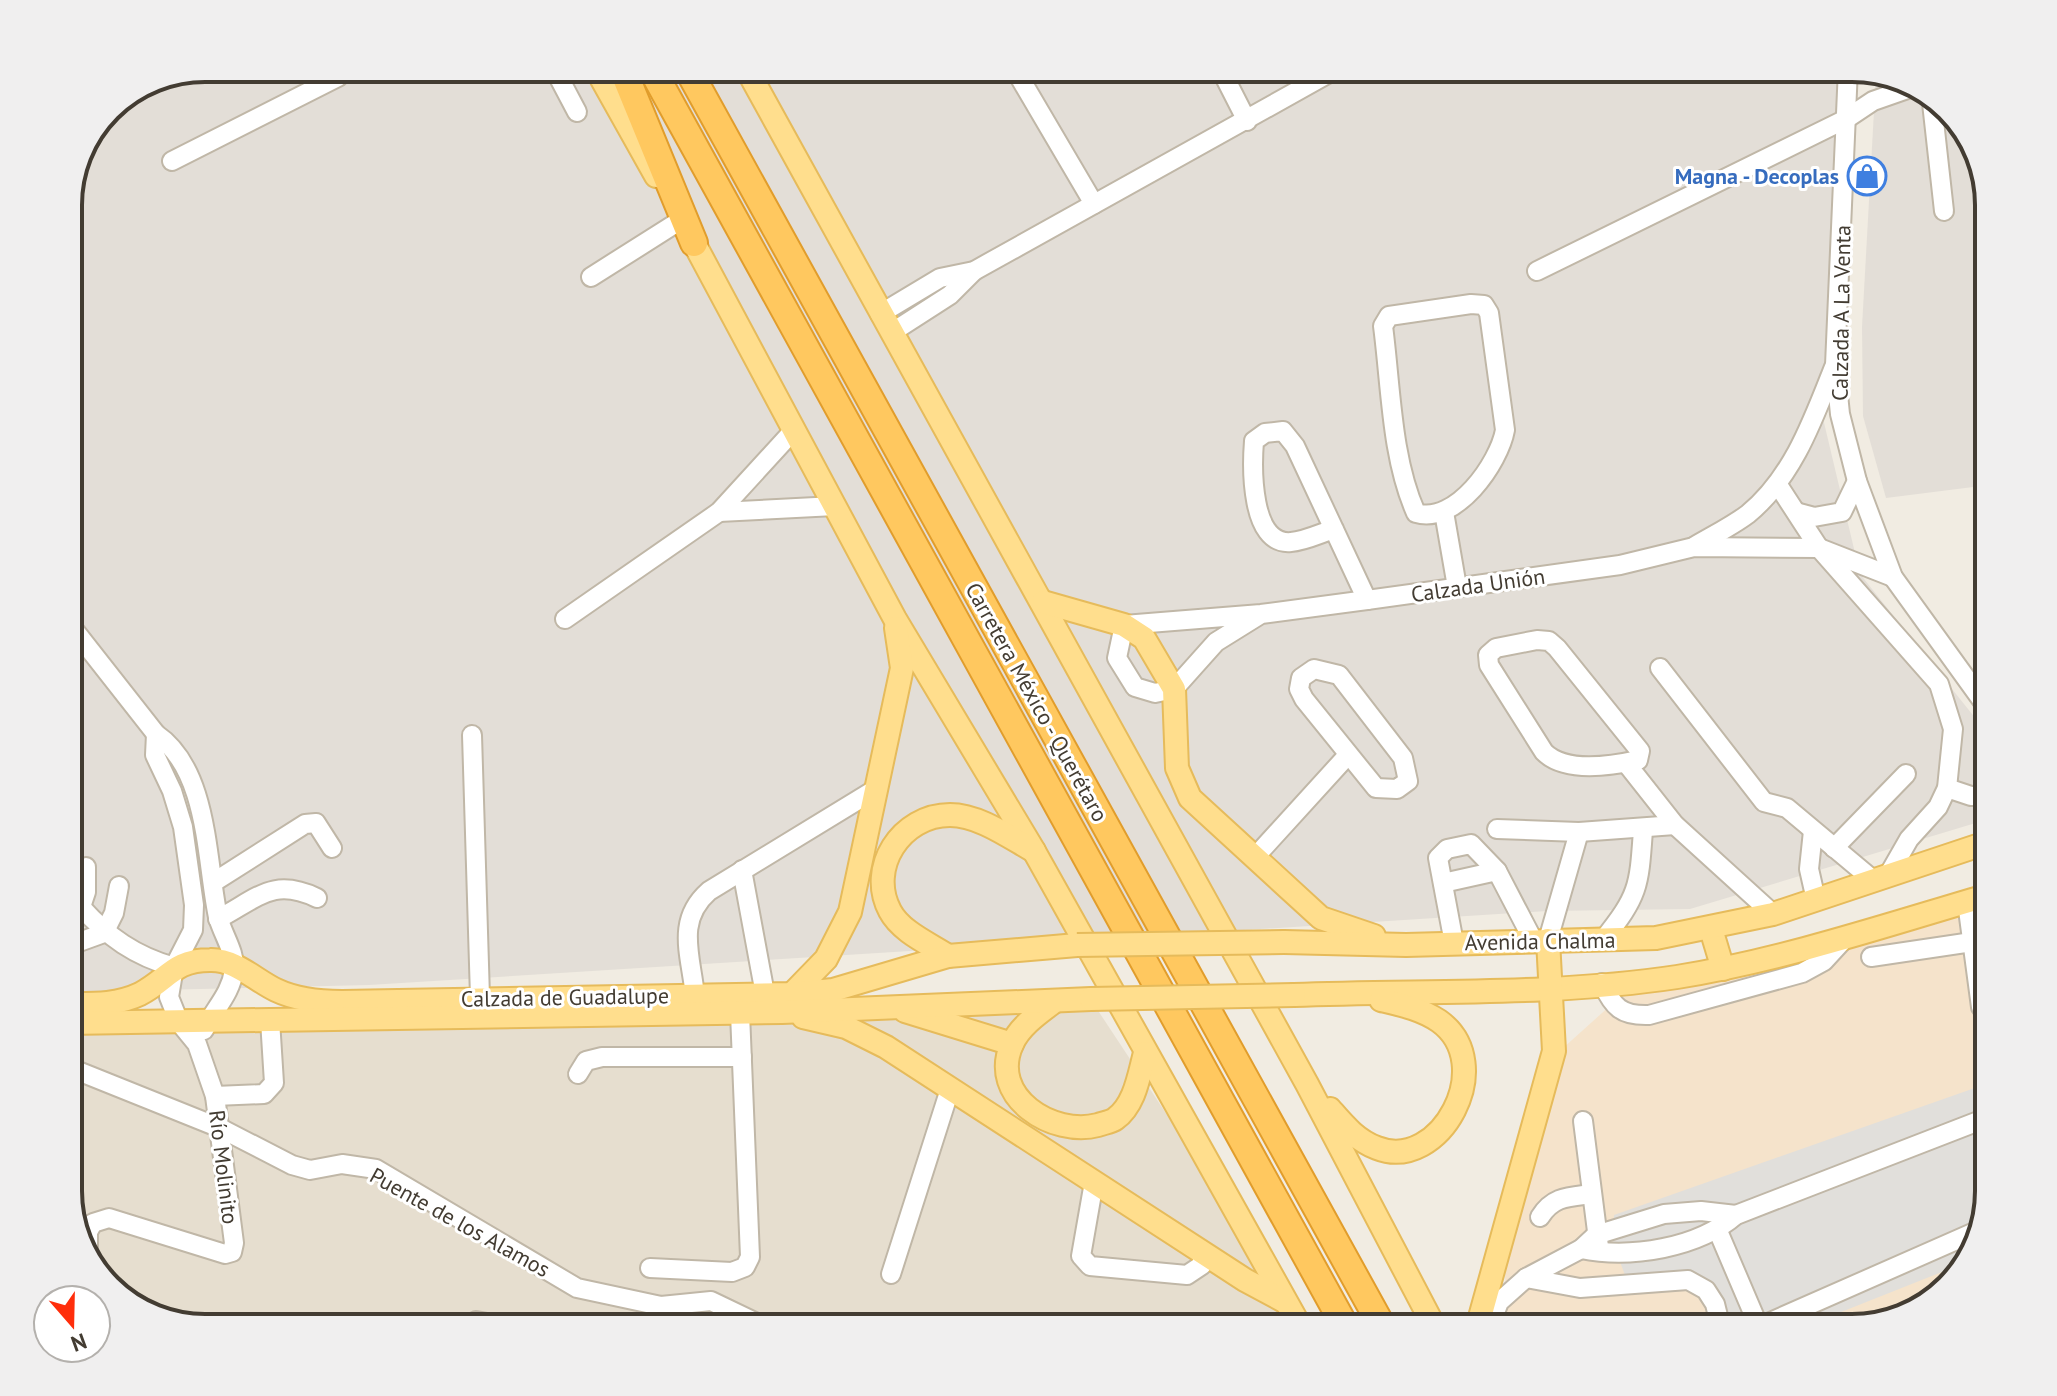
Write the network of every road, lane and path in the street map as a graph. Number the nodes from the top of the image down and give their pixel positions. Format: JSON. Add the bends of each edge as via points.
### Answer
{"nodes":[{"id":1,"x":328,"y":82,"type":"edge"},
{"id":2,"x":561,"y":82,"type":"edge"},
{"id":3,"x":603,"y":82,"type":"edge"},
{"id":4,"x":628,"y":82,"type":"edge"},
{"id":5,"x":659,"y":82,"type":"edge"},
{"id":6,"x":695,"y":82,"type":"edge"},
{"id":7,"x":754,"y":82,"type":"edge"},
{"id":8,"x":1022,"y":82,"type":"edge"},
{"id":9,"x":1227,"y":82,"type":"edge"},
{"id":10,"x":1314,"y":82,"type":"edge"},
{"id":11,"x":1847,"y":82,"type":"edge"},
{"id":12,"x":1900,"y":92,"type":"edge"},
{"id":13,"x":577,"y":112,"type":"dead end"},
{"id":14,"x":1933,"y":113,"type":"edge"},
{"id":15,"x":1846,"y":119,"type":"junction"},
{"id":16,"x":1247,"y":121,"type":"junction"},
{"id":17,"x":172,"y":161,"type":"dead end"},
{"id":18,"x":1094,"y":204,"type":"junction"},
{"id":19,"x":1944,"y":211,"type":"dead end"},
{"id":20,"x":687,"y":232,"type":"junction"},
{"id":21,"x":1537,"y":271,"type":"dead end"},
{"id":22,"x":591,"y":277,"type":"dead end"},
{"id":23,"x":886,"y":324,"type":"junction"},
{"id":24,"x":1835,"y":365,"type":"junction"},
{"id":25,"x":794,"y":430,"type":"junction"},
{"id":26,"x":1857,"y":481,"type":"junction"},
{"id":27,"x":1778,"y":485,"type":"junction"},
{"id":28,"x":835,"y":506,"type":"junction"},
{"id":29,"x":719,"y":512,"type":"junction"},
{"id":30,"x":1444,"y":512,"type":"junction"},
{"id":31,"x":1799,"y":513,"type":"junction"},
{"id":32,"x":1334,"y":529,"type":"junction"},
{"id":33,"x":1694,"y":547,"type":"junction"},
{"id":34,"x":1819,"y":548,"type":"junction"},
{"id":35,"x":1893,"y":577,"type":"junction"},
{"id":36,"x":1457,"y":587,"type":"junction"},
{"id":37,"x":1367,"y":600,"type":"junction"},
{"id":38,"x":1043,"y":602,"type":"junction"},
{"id":39,"x":1261,"y":614,"type":"junction"},
{"id":40,"x":565,"y":619,"type":"dead end"},
{"id":41,"x":895,"y":619,"type":"junction"},
{"id":42,"x":1124,"y":625,"type":"junction"},
{"id":43,"x":82,"y":640,"type":"edge"},
{"id":44,"x":1660,"y":668,"type":"dead end"},
{"id":45,"x":1174,"y":689,"type":"junction"},
{"id":46,"x":1975,"y":691,"type":"edge"},
{"id":47,"x":156,"y":734,"type":"junction"},
{"id":48,"x":472,"y":735,"type":"dead end"},
{"id":49,"x":1347,"y":756,"type":"junction"},
{"id":50,"x":1626,"y":763,"type":"junction"},
{"id":51,"x":1906,"y":774,"type":"dead end"},
{"id":52,"x":1947,"y":788,"type":"junction"},
{"id":53,"x":876,"y":789,"type":"junction"},
{"id":54,"x":1975,"y":796,"type":"edge"},
{"id":55,"x":1675,"y":825,"type":"junction"},
{"id":56,"x":1497,"y":829,"type":"dead end"},
{"id":57,"x":1643,"y":830,"type":"junction"},
{"id":58,"x":1813,"y":831,"type":"junction"},
{"id":59,"x":1579,"y":832,"type":"junction"},
{"id":60,"x":1975,"y":847,"type":"edge"},
{"id":61,"x":332,"y":848,"type":"dead end"},
{"id":62,"x":1834,"y":848,"type":"junction"},
{"id":63,"x":1034,"y":851,"type":"junction"},
{"id":64,"x":1255,"y":857,"type":"junction"},
{"id":65,"x":86,"y":867,"type":"dead end"},
{"id":66,"x":742,"y":870,"type":"junction"},
{"id":67,"x":1497,"y":871,"type":"junction"},
{"id":68,"x":1881,"y":877,"type":"junction"},
{"id":69,"x":214,"y":882,"type":"junction"},
{"id":70,"x":1443,"y":883,"type":"junction"},
{"id":71,"x":119,"y":886,"type":"dead end"},
{"id":72,"x":82,"y":898,"type":"edge"},
{"id":73,"x":317,"y":898,"type":"dead end"},
{"id":74,"x":1975,"y":899,"type":"edge"},
{"id":75,"x":1816,"y":900,"type":"junction"},
{"id":76,"x":1967,"y":902,"type":"junction"},
{"id":77,"x":1773,"y":914,"type":"junction"},
{"id":78,"x":82,"y":916,"type":"edge"},
{"id":79,"x":218,"y":919,"type":"junction"},
{"id":80,"x":1711,"y":929,"type":"junction"},
{"id":81,"x":104,"y":933,"type":"junction"},
{"id":82,"x":1847,"y":936,"type":"junction"},
{"id":83,"x":1540,"y":940,"type":"junction"},
{"id":84,"x":1603,"y":940,"type":"junction"},
{"id":85,"x":82,"y":941,"type":"edge"},
{"id":86,"x":1972,"y":942,"type":"junction"},
{"id":87,"x":1454,"y":943,"type":"junction"},
{"id":88,"x":1077,"y":945,"type":"joint"},
{"id":89,"x":1406,"y":945,"type":"junction"},
{"id":90,"x":948,"y":956,"type":"junction"},
{"id":91,"x":1871,"y":957,"type":"dead end"},
{"id":92,"x":1975,"y":964,"type":"edge"},
{"id":93,"x":235,"y":966,"type":"junction"},
{"id":94,"x":174,"y":967,"type":"junction"},
{"id":95,"x":1727,"y":968,"type":"junction"},
{"id":96,"x":1602,"y":983,"type":"junction"},
{"id":97,"x":1549,"y":987,"type":"junction"},
{"id":98,"x":1740,"y":990,"type":"junction"},
{"id":99,"x":1353,"y":993,"type":"junction"},
{"id":100,"x":765,"y":994,"type":"junction"},
{"id":101,"x":695,"y":996,"type":"junction"},
{"id":102,"x":480,"y":997,"type":"junction"},
{"id":103,"x":1091,"y":999,"type":"joint"},
{"id":104,"x":1055,"y":1001,"type":"junction"},
{"id":105,"x":787,"y":1003,"type":"junction"},
{"id":106,"x":82,"y":1004,"type":"edge"},
{"id":107,"x":885,"y":1005,"type":"junction"},
{"id":108,"x":740,"y":1013,"type":"junction"},
{"id":109,"x":270,"y":1020,"type":"junction"},
{"id":110,"x":179,"y":1022,"type":"junction"},
{"id":111,"x":208,"y":1022,"type":"junction"},
{"id":112,"x":82,"y":1023,"type":"edge"},
{"id":113,"x":197,"y":1044,"type":"junction"},
{"id":114,"x":1012,"y":1044,"type":"junction"},
{"id":115,"x":1145,"y":1053,"type":"junction"},
{"id":116,"x":742,"y":1057,"type":"junction"},
{"id":117,"x":82,"y":1073,"type":"edge"},
{"id":118,"x":578,"y":1074,"type":"dead end"},
{"id":119,"x":1307,"y":1084,"type":"junction"},
{"id":120,"x":950,"y":1089,"type":"junction"},
{"id":121,"x":215,"y":1096,"type":"junction"},
{"id":122,"x":1583,"y":1121,"type":"dead end"},
{"id":123,"x":1975,"y":1122,"type":"edge"},
{"id":124,"x":220,"y":1128,"type":"junction"},
{"id":125,"x":1094,"y":1182,"type":"junction"},
{"id":126,"x":1592,"y":1194,"type":"junction"},
{"id":127,"x":1736,"y":1215,"type":"junction"},
{"id":128,"x":1540,"y":1217,"type":"dead end"},
{"id":129,"x":89,"y":1231,"type":"edge"},
{"id":130,"x":1718,"y":1231,"type":"junction"},
{"id":131,"x":1966,"y":1236,"type":"edge"},
{"id":132,"x":1599,"y":1244,"type":"junction"},
{"id":133,"x":1202,"y":1252,"type":"junction"},
{"id":134,"x":650,"y":1268,"type":"dead end"},
{"id":135,"x":891,"y":1274,"type":"dead end"},
{"id":136,"x":1526,"y":1278,"type":"junction"},
{"id":137,"x":1286,"y":1302,"type":"junction"},
{"id":138,"x":738,"y":1314,"type":"edge"},
{"id":139,"x":1293,"y":1314,"type":"edge"},
{"id":140,"x":1338,"y":1314,"type":"edge"},
{"id":141,"x":1375,"y":1314,"type":"edge"},
{"id":142,"x":1428,"y":1314,"type":"edge"},
{"id":143,"x":1481,"y":1314,"type":"edge"},
{"id":144,"x":1494,"y":1314,"type":"edge"},
{"id":145,"x":1718,"y":1314,"type":"edge"},
{"id":146,"x":1752,"y":1314,"type":"edge"},
{"id":147,"x":1790,"y":1314,"type":"edge"}],
"edges":[{"from":1,"to":17,"type":"street"},
{"from":2,"to":13,"type":"street"},
{"from":3,"to":20,"type":"main road"},
{"from":4,"to":20,"type":"highway"},
{"from":5,"to":140,"type":"highway","name":"Carretera México - Querétaro"},
{"from":6,"to":141,"type":"highway","name":"Carretera México - Querétaro"},
{"from":7,"to":23,"type":"main road"},
{"from":8,"to":18,"type":"street"},
{"from":9,"to":16,"type":"street"},
{"from":10,"to":16,"type":"street"},
{"from":11,"to":15,"type":"street","name":"Calzada A La Venta"},
{"from":12,"to":15,"type":"street"},
{"from":14,"to":19,"type":"street"},
{"from":15,"to":21,"type":"street"},
{"from":15,"to":24,"type":"street","name":"Calzada A La Venta"},
{"from":16,"to":18,"type":"street"},
{"from":18,"to":23,"type":"street","via":[[974,271],[950,295]]},
{"from":20,"to":22,"type":"street"},
{"from":20,"to":25,"type":"main road"},
{"from":23,"to":38,"type":"main road"},
{"from":24,"to":26,"type":"street","name":"Calzada A La Venta","via":[[1840,414]]},
{"from":24,"to":27,"type":"street","name":"Calzada Unión","via":[[1810,427]]},
{"from":25,"to":28,"type":"main road"},
{"from":25,"to":29,"type":"street"},
{"from":26,"to":31,"type":"street","via":[[1842,512],[1814,517]]},
{"from":26,"to":35,"type":"street","name":"Calzada A La Venta"},
{"from":27,"to":31,"type":"street"},
{"from":27,"to":33,"type":"street","name":"Calzada Unión","via":[[1746,515]]},
{"from":28,"to":29,"type":"street"},
{"from":28,"to":41,"type":"main road"},
{"from":29,"to":40,"type":"street"},
{"from":30,"to":30,"type":"street","via":[[1463,502],[1503,442],[1484,305],[1401,312],[1389,316],[1383,326],[1412,503],[1416,513]]},
{"from":30,"to":36,"type":"street"},
{"from":31,"to":34,"type":"street"},
{"from":32,"to":32,"type":"street","via":[[1291,542],[1278,541],[1268,531],[1253,496],[1254,441],[1283,431]]},
{"from":32,"to":37,"type":"street"},
{"from":33,"to":34,"type":"street","name":"Calzada Unión"},
{"from":33,"to":36,"type":"street","name":"Calzada Unión","via":[[1620,565]]},
{"from":34,"to":35,"type":"street"},
{"from":34,"to":52,"type":"street","via":[[1939,684],[1953,729]]},
{"from":35,"to":46,"type":"street","name":"Calzada A La Venta"},
{"from":36,"to":37,"type":"street","name":"Calzada Unión"},
{"from":37,"to":39,"type":"street","name":"Calzada Unión"},
{"from":38,"to":42,"type":"main road"},
{"from":38,"to":119,"type":"main road"},
{"from":39,"to":42,"type":"street","name":"Calzada Unión"},
{"from":39,"to":45,"type":"street","name":"Calzada Unión","via":[[1216,642]]},
{"from":41,"to":53,"type":"main road","via":[[902,668]]},
{"from":41,"to":63,"type":"main road"},
{"from":42,"to":45,"type":"main road","via":[[1144,638]]},
{"from":42,"to":45,"type":"street","via":[[1117,658],[1135,687],[1155,693]]},
{"from":43,"to":47,"type":"street"},
{"from":44,"to":58,"type":"street","via":[[1764,802],[1787,808]]},
{"from":45,"to":64,"type":"main road","via":[[1177,768],[1190,798]]},
{"from":47,"to":69,"type":"street","via":[[172,745],[190,783]]},
{"from":47,"to":94,"type":"street","via":[[155,755],[172,791],[191,862],[193,930]]},
{"from":48,"to":102,"type":"street"},
{"from":49,"to":49,"type":"street","via":[[1376,788],[1397,789],[1408,781],[1403,758],[1339,675],[1314,669],[1301,678],[1299,689]]},
{"from":49,"to":64,"type":"street"},
{"from":50,"to":50,"type":"street","via":[[1638,760],[1640,751],[1549,641],[1496,648],[1488,655],[1489,665],[1554,762]]},
{"from":50,"to":55,"type":"street"},
{"from":51,"to":62,"type":"street"},
{"from":52,"to":54,"type":"street"},
{"from":52,"to":68,"type":"street","via":[[1938,807]]},
{"from":53,"to":66,"type":"street"},
{"from":53,"to":105,"type":"main road","via":[[850,912],[826,959]]},
{"from":55,"to":57,"type":"street"},
{"from":55,"to":77,"type":"street"},
{"from":56,"to":59,"type":"street"},
{"from":57,"to":59,"type":"street"},
{"from":57,"to":84,"type":"street","via":[[1632,903]]},
{"from":58,"to":62,"type":"street"},
{"from":58,"to":75,"type":"street","via":[[1809,869]]},
{"from":59,"to":83,"type":"street"},
{"from":60,"to":68,"type":"main road","name":"Avenida Chalma"},
{"from":61,"to":69,"type":"street","via":[[322,828],[305,824]]},
{"from":62,"to":68,"type":"street"},
{"from":63,"to":90,"type":"main road","via":[[979,822],[950,815],[927,820],[896,840],[882,872],[890,913]]},
{"from":63,"to":115,"type":"main road"},
{"from":64,"to":89,"type":"main road","via":[[1321,918]]},
{"from":65,"to":72,"type":"street"},
{"from":66,"to":100,"type":"street"},
{"from":66,"to":101,"type":"street","via":[[693,905],[686,922]]},
{"from":67,"to":70,"type":"street"},
{"from":67,"to":70,"type":"street","via":[[1477,848],[1465,845],[1438,858]]},
{"from":67,"to":83,"type":"street"},
{"from":68,"to":75,"type":"main road","name":"Avenida Chalma"},
{"from":69,"to":79,"type":"street"},
{"from":70,"to":87,"type":"street"},
{"from":71,"to":81,"type":"street"},
{"from":73,"to":79,"type":"street","via":[[295,887],[278,887]]},
{"from":74,"to":76,"type":"main road","name":"Avenida Chalma"},
{"from":75,"to":77,"type":"main road","name":"Avenida Chalma"},
{"from":76,"to":82,"type":"main road","name":"Avenida Chalma"},
{"from":76,"to":86,"type":"street"},
{"from":77,"to":80,"type":"main road","name":"Avenida Chalma"},
{"from":78,"to":81,"type":"street"},
{"from":79,"to":93,"type":"street"},
{"from":80,"to":84,"type":"main road","name":"Avenida Chalma"},
{"from":80,"to":95,"type":"main road"},
{"from":81,"to":85,"type":"street"},
{"from":81,"to":94,"type":"street","via":[[150,960]]},
{"from":82,"to":95,"type":"main road","name":"Avenida Chalma"},
{"from":82,"to":98,"type":"street","via":[[1824,961],[1802,973]]},
{"from":83,"to":84,"type":"main road","name":"Avenida Chalma"},
{"from":83,"to":87,"type":"main road","name":"Avenida Chalma"},
{"from":83,"to":97,"type":"main road"},
{"from":86,"to":91,"type":"street"},
{"from":86,"to":92,"type":"street"},
{"from":87,"to":89,"type":"main road","name":"Avenida Chalma"},
{"from":88,"to":89,"type":"main road","name":"Avenida Chalma","bridge":true},
{"from":88,"to":90,"type":"main road","name":"Calzada de Guadalupe"},
{"from":90,"to":105,"type":"main road","name":"Calzada de Guadalupe"},
{"from":93,"to":94,"type":"main road","name":"Calzada de Guadalupe","via":[[205,960]]},
{"from":93,"to":102,"type":"main road","name":"Calzada de Guadalupe","via":[[279,991],[325,1002]]},
{"from":93,"to":111,"type":"street","via":[[226,994]]},
{"from":94,"to":106,"type":"main road","via":[[142,993],[112,1003]]},
{"from":94,"to":110,"type":"street","via":[[169,997]]},
{"from":95,"to":96,"type":"main road","name":"Avenida Chalma"},
{"from":95,"to":98,"type":"street"},
{"from":96,"to":97,"type":"main road","name":"Avenida Chalma"},
{"from":96,"to":98,"type":"street","via":[[1611,1003],[1632,1016]]},
{"from":97,"to":99,"type":"main road","name":"Avenida Chalma"},
{"from":97,"to":143,"type":"main road","via":[[1554,1051]]},
{"from":99,"to":103,"type":"main road","name":"Avenida Chalma","bridge":true},
{"from":99,"to":119,"type":"main road","via":[[1416,1008],[1442,1023],[1466,1070],[1450,1119],[1427,1140],[1404,1150],[1380,1150],[1356,1138]]},
{"from":100,"to":101,"type":"main road","name":"Calzada de Guadalupe"},
{"from":100,"to":105,"type":"main road","name":"Calzada de Guadalupe"},
{"from":101,"to":102,"type":"main road","name":"Calzada de Guadalupe"},
{"from":103,"to":104,"type":"main road","name":"Calzada de Guadalupe"},
{"from":104,"to":107,"type":"main road","name":"Calzada de Guadalupe"},
{"from":104,"to":114,"type":"main road","via":[[1031,1019]]},
{"from":105,"to":107,"type":"main road","name":"Calzada de Guadalupe"},
{"from":105,"to":108,"type":"main road","name":"Calzada de Guadalupe"},
{"from":105,"to":120,"type":"main road","via":[[886,1047]]},
{"from":107,"to":114,"type":"main road"},
{"from":108,"to":109,"type":"main road","name":"Calzada de Guadalupe"},
{"from":108,"to":116,"type":"street"},
{"from":109,"to":111,"type":"main road","name":"Calzada de Guadalupe"},
{"from":109,"to":121,"type":"street","via":[[270,1090]]},
{"from":110,"to":111,"type":"main road","name":"Calzada de Guadalupe"},
{"from":110,"to":112,"type":"main road","name":"Calzada de Guadalupe"},
{"from":110,"to":113,"type":"street","name":"Río Molinito"},
{"from":111,"to":113,"type":"street"},
{"from":113,"to":121,"type":"street","name":"Río Molinito"},
{"from":114,"to":115,"type":"main road","via":[[1007,1073],[1020,1101],[1047,1123],[1080,1130],[1115,1120],[1133,1096]]},
{"from":115,"to":137,"type":"main road"},
{"from":116,"to":118,"type":"street","via":[[602,1057],[586,1061]]},
{"from":116,"to":134,"type":"street","via":[[750,1257],[745,1267],[732,1272]]},
{"from":117,"to":124,"type":"street","name":"Puente de los Alamos"},
{"from":119,"to":142,"type":"main road"},
{"from":120,"to":125,"type":"main road"},
{"from":120,"to":135,"type":"street"},
{"from":121,"to":124,"type":"street","name":"Río Molinito"},
{"from":122,"to":126,"type":"street"},
{"from":123,"to":127,"type":"street"},
{"from":124,"to":129,"type":"street","name":"Río Molinito","via":[[232,1252],[109,1218],[93,1223]]},
{"from":124,"to":138,"type":"street","name":"Puente de los Alamos","via":[[310,1170],[342,1164],[376,1169],[577,1288],[661,1306],[711,1301]]},
{"from":125,"to":133,"type":"main road"},
{"from":125,"to":133,"type":"street","via":[[1081,1242],[1081,1256],[1090,1266],[1187,1275],[1202,1265]]},
{"from":126,"to":128,"type":"street","via":[[1558,1198]]},
{"from":126,"to":132,"type":"street"},
{"from":127,"to":130,"type":"street"},
{"from":127,"to":132,"type":"street","via":[[1664,1214]]},
{"from":130,"to":132,"type":"street","via":[[1664,1248]]},
{"from":130,"to":146,"type":"street"},
{"from":131,"to":147,"type":"street"},
{"from":132,"to":136,"type":"street"},
{"from":133,"to":137,"type":"main road"},
{"from":136,"to":144,"type":"street","via":[[1499,1302]]},
{"from":136,"to":145,"type":"street","via":[[1580,1288],[1688,1280],[1706,1290]]},
{"from":137,"to":139,"type":"main road"}]}
